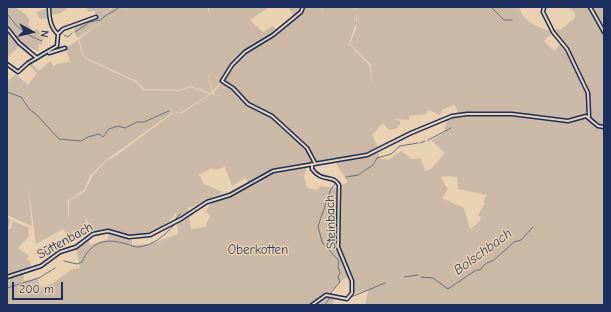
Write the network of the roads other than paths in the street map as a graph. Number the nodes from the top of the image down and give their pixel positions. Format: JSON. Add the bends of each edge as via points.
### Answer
{"nodes":[{"id":1,"x":49,"y":7,"type":"edge"},
{"id":2,"x":303,"y":7,"type":"edge"},
{"id":3,"x":544,"y":7,"type":"edge"},
{"id":4,"x":590,"y":7,"type":"edge"},
{"id":5,"x":96,"y":17,"type":"dead end"},
{"id":6,"x":7,"y":28,"type":"edge"},
{"id":7,"x":604,"y":32,"type":"edge"},
{"id":8,"x":58,"y":34,"type":"junction"},
{"id":9,"x":65,"y":48,"type":"dead end"},
{"id":10,"x":47,"y":53,"type":"junction"},
{"id":11,"x":37,"y":58,"type":"junction"},
{"id":12,"x":7,"y":64,"type":"edge"},
{"id":13,"x":589,"y":117,"type":"junction"},
{"id":14,"x":604,"y":127,"type":"edge"},
{"id":15,"x":313,"y":163,"type":"junction"},
{"id":16,"x":7,"y":277,"type":"edge"},
{"id":17,"x":312,"y":305,"type":"edge"}],
"edges":[{"from":1,"to":8,"type":"street","via":[[49,18]]},
{"from":2,"to":15,"type":"street","via":[[301,12],[273,35],[245,52],[232,65],[222,81],[233,88],[248,104],[272,116],[307,148]]},
{"from":3,"to":13,"type":"street","via":[[543,12],[553,32],[568,50],[588,93]]},
{"from":4,"to":7,"type":"street"},
{"from":5,"to":8,"type":"street","via":[[63,29]]},
{"from":6,"to":11,"type":"street","via":[[19,43]]},
{"from":8,"to":10,"type":"street","via":[[58,44]]},
{"from":9,"to":10,"type":"street"},
{"from":10,"to":11,"type":"street"},
{"from":11,"to":12,"type":"street","via":[[18,72]]},
{"from":13,"to":14,"type":"street","via":[[598,126]]},
{"from":13,"to":15,"type":"street","via":[[567,121],[512,114],[458,115],[441,120],[367,155]]},
{"from":15,"to":16,"type":"street","name":"Süttenbach","via":[[273,171],[228,195],[212,200],[156,233],[140,237],[108,231],[95,234],[76,247],[60,252],[41,266]]},
{"from":15,"to":17,"type":"street","name":"Steinbach","via":[[312,170],[318,176],[333,179],[338,184],[338,248],[352,281],[352,293],[347,299],[329,295]]}]}
